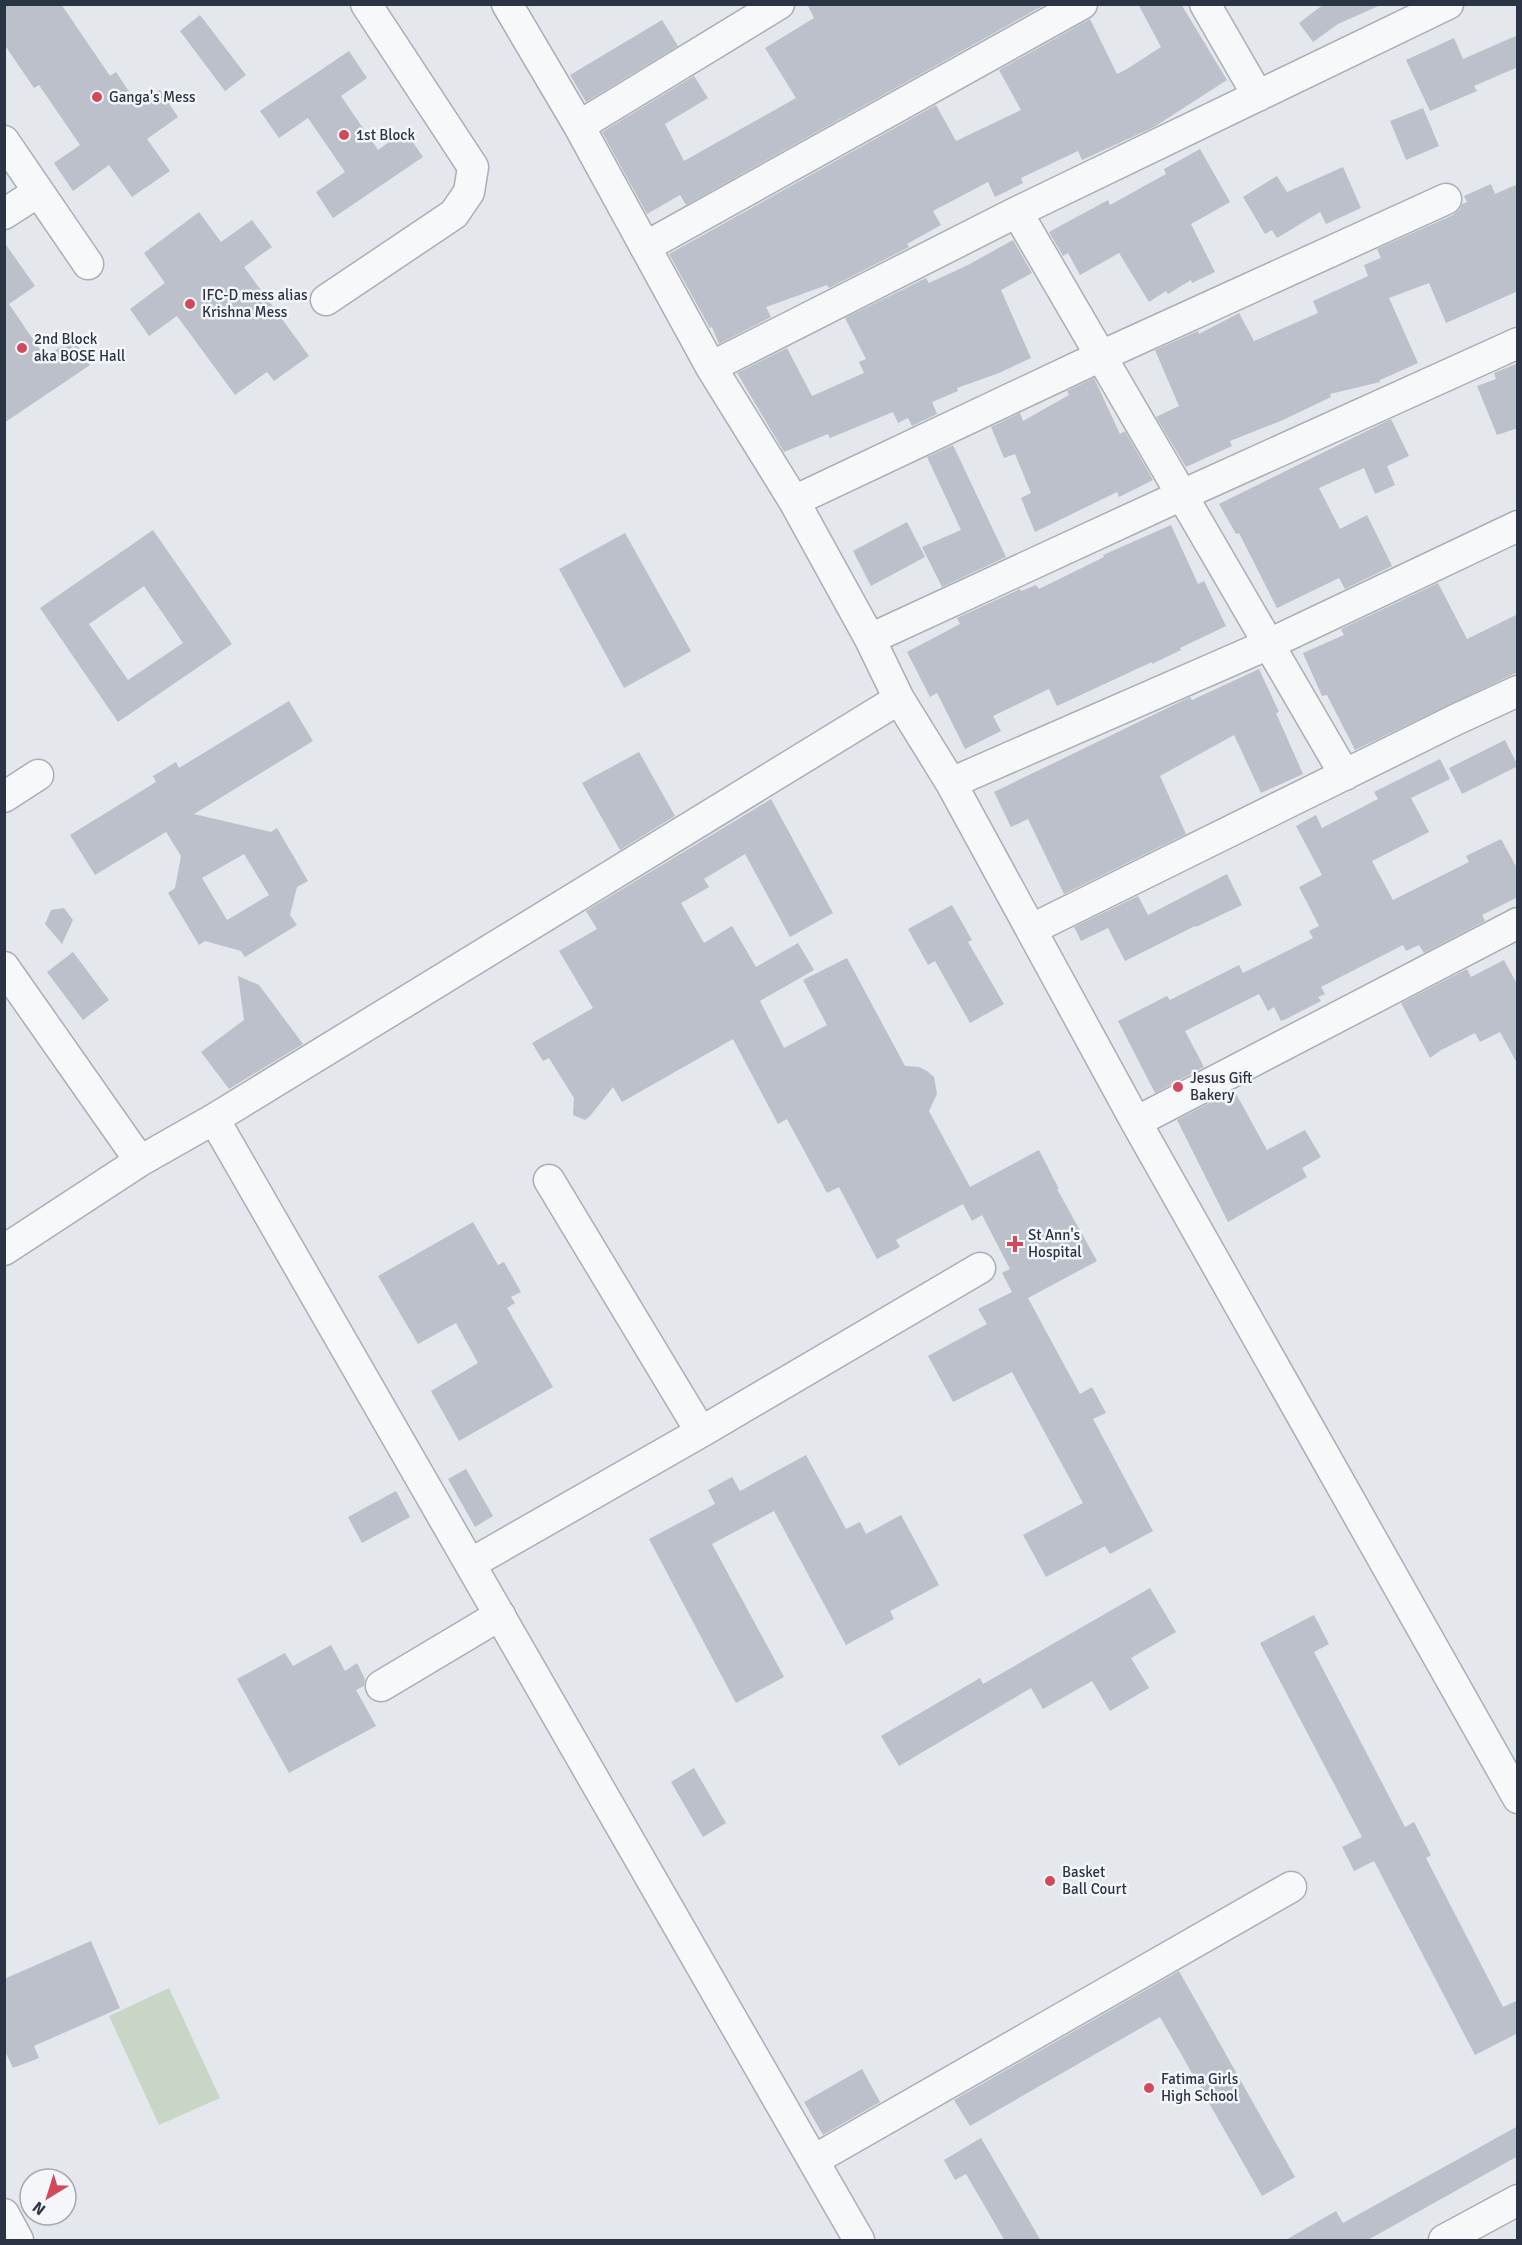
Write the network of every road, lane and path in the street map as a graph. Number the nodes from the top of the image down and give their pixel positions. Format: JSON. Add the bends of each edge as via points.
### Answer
{"nodes":[{"id":1,"x":366,"y":4,"type":"edge"},
{"id":2,"x":779,"y":4,"type":"edge"},
{"id":3,"x":1082,"y":4,"type":"edge"},
{"id":4,"x":1205,"y":4,"type":"edge"},
{"id":5,"x":1448,"y":4,"type":"edge"},
{"id":6,"x":512,"y":6,"type":"edge"},
{"id":7,"x":1258,"y":96,"type":"junction"},
{"id":8,"x":579,"y":126,"type":"junction"},
{"id":9,"x":4,"y":141,"type":"edge"},
{"id":10,"x":38,"y":192,"type":"junction"},
{"id":11,"x":1446,"y":199,"type":"dead end"},
{"id":12,"x":1017,"y":212,"type":"junction"},
{"id":13,"x":4,"y":214,"type":"edge"},
{"id":14,"x":645,"y":247,"type":"junction"},
{"id":15,"x":88,"y":264,"type":"dead end"},
{"id":16,"x":326,"y":300,"type":"dead end"},
{"id":17,"x":1518,"y":343,"type":"edge"},
{"id":18,"x":1101,"y":356,"type":"junction"},
{"id":19,"x":711,"y":368,"type":"junction"},
{"id":20,"x":1182,"y":495,"type":"junction"},
{"id":21,"x":794,"y":501,"type":"junction"},
{"id":22,"x":1518,"y":526,"type":"edge"},
{"id":23,"x":870,"y":639,"type":"junction"},
{"id":24,"x":1269,"y":644,"type":"junction"},
{"id":25,"x":1518,"y":691,"type":"edge"},
{"id":26,"x":899,"y":699,"type":"junction"},
{"id":27,"x":38,"y":775,"type":"dead end"},
{"id":28,"x":1345,"y":775,"type":"junction"},
{"id":29,"x":951,"y":783,"type":"junction"},
{"id":30,"x":4,"y":797,"type":"edge"},
{"id":31,"x":1518,"y":923,"type":"edge"},
{"id":32,"x":1032,"y":929,"type":"junction"},
{"id":33,"x":4,"y":967,"type":"edge"},
{"id":34,"x":214,"y":1119,"type":"junction"},
{"id":35,"x":1136,"y":1122,"type":"junction"},
{"id":36,"x":140,"y":1161,"type":"junction"},
{"id":37,"x":549,"y":1180,"type":"dead end"},
{"id":38,"x":4,"y":1250,"type":"edge"},
{"id":39,"x":980,"y":1268,"type":"dead end"},
{"id":40,"x":701,"y":1432,"type":"junction"},
{"id":41,"x":470,"y":1564,"type":"junction"},
{"id":42,"x":501,"y":1615,"type":"junction"},
{"id":43,"x":381,"y":1686,"type":"dead end"},
{"id":44,"x":1518,"y":1798,"type":"edge"},
{"id":45,"x":1291,"y":1887,"type":"dead end"},
{"id":46,"x":814,"y":2160,"type":"junction"},
{"id":47,"x":1518,"y":2200,"type":"edge"},
{"id":48,"x":4,"y":2214,"type":"edge"},
{"id":49,"x":18,"y":2241,"type":"edge"},
{"id":50,"x":859,"y":2241,"type":"edge"},
{"id":51,"x":1444,"y":2241,"type":"edge"}],
"edges":[{"from":1,"to":16,"type":"street","via":[[473,167],[469,192],[454,214]]},
{"from":2,"to":8,"type":"street"},
{"from":3,"to":14,"type":"street"},
{"from":4,"to":7,"type":"street"},
{"from":5,"to":7,"type":"street"},
{"from":6,"to":8,"type":"street"},
{"from":7,"to":12,"type":"street"},
{"from":8,"to":14,"type":"street"},
{"from":9,"to":10,"type":"street"},
{"from":10,"to":13,"type":"street"},
{"from":10,"to":15,"type":"street"},
{"from":11,"to":18,"type":"street"},
{"from":12,"to":18,"type":"street"},
{"from":12,"to":19,"type":"street"},
{"from":14,"to":19,"type":"street"},
{"from":17,"to":20,"type":"street"},
{"from":18,"to":20,"type":"street"},
{"from":18,"to":21,"type":"street"},
{"from":19,"to":21,"type":"street"},
{"from":20,"to":23,"type":"street"},
{"from":20,"to":24,"type":"street"},
{"from":21,"to":23,"type":"street"},
{"from":22,"to":24,"type":"street"},
{"from":23,"to":26,"type":"street"},
{"from":24,"to":28,"type":"street"},
{"from":24,"to":29,"type":"street"},
{"from":25,"to":28,"type":"street"},
{"from":26,"to":29,"type":"street"},
{"from":26,"to":34,"type":"street"},
{"from":27,"to":30,"type":"street"},
{"from":28,"to":32,"type":"street"},
{"from":29,"to":32,"type":"street"},
{"from":31,"to":35,"type":"street"},
{"from":32,"to":35,"type":"street"},
{"from":33,"to":36,"type":"street"},
{"from":34,"to":36,"type":"street"},
{"from":34,"to":41,"type":"street"},
{"from":35,"to":44,"type":"street"},
{"from":36,"to":38,"type":"street"},
{"from":37,"to":40,"type":"street"},
{"from":39,"to":40,"type":"street"},
{"from":40,"to":41,"type":"street"},
{"from":41,"to":42,"type":"street"},
{"from":42,"to":43,"type":"street"},
{"from":42,"to":46,"type":"street"},
{"from":45,"to":46,"type":"street"},
{"from":46,"to":50,"type":"street"},
{"from":47,"to":51,"type":"street"},
{"from":48,"to":49,"type":"street"}]}
